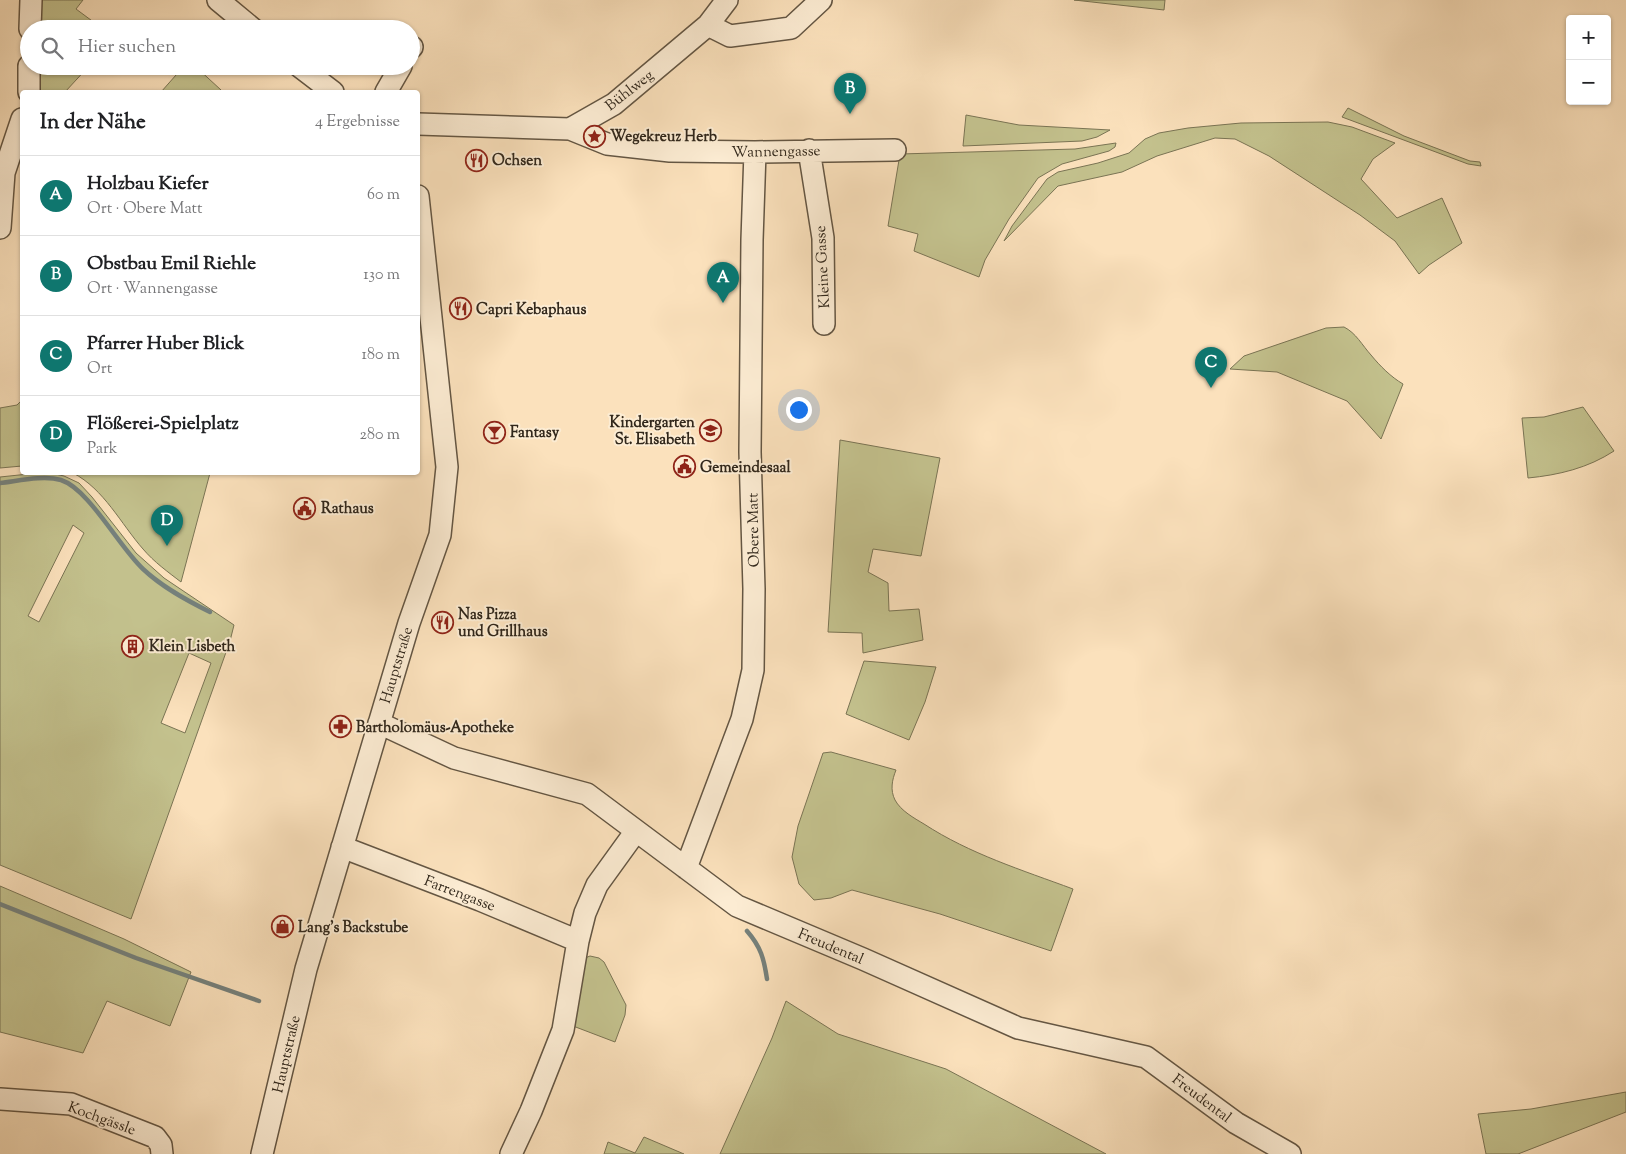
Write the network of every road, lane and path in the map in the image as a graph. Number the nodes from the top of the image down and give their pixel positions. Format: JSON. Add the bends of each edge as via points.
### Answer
{"nodes":[{"id":1,"x":31,"y":0,"type":"edge"},
{"id":2,"x":218,"y":0,"type":"edge"},
{"id":3,"x":727,"y":0,"type":"edge"},
{"id":4,"x":821,"y":0,"type":"edge"},
{"id":5,"x":30,"y":20,"type":"edge"},
{"id":6,"x":242,"y":20,"type":"edge"},
{"id":7,"x":708,"y":25,"type":"junction"},
{"id":8,"x":29,"y":75,"type":"edge"},
{"id":9,"x":311,"y":75,"type":"edge"},
{"id":10,"x":396,"y":75,"type":"edge"},
{"id":11,"x":28,"y":90,"type":"edge"},
{"id":12,"x":330,"y":90,"type":"edge"},
{"id":13,"x":387,"y":90,"type":"edge"},
{"id":14,"x":420,"y":124,"type":"edge"},
{"id":15,"x":20,"y":125,"type":"edge"},
{"id":16,"x":447,"y":125,"type":"junction"},
{"id":17,"x":570,"y":129,"type":"junction"},
{"id":18,"x":420,"y":139,"type":"edge"},
{"id":19,"x":809,"y":150,"type":"junction"},
{"id":20,"x":895,"y":150,"type":"dead end"},
{"id":21,"x":755,"y":152,"type":"junction"},
{"id":22,"x":420,"y":215,"type":"edge"},
{"id":23,"x":0,"y":228,"type":"edge"},
{"id":24,"x":824,"y":324,"type":"dead end"},
{"id":25,"x":379,"y":723,"type":"junction"},
{"id":26,"x":636,"y":831,"type":"junction"},
{"id":27,"x":342,"y":848,"type":"junction"},
{"id":28,"x":686,"y":868,"type":"junction"},
{"id":29,"x":578,"y":941,"type":"junction"},
{"id":30,"x":0,"y":1099,"type":"edge"},
{"id":31,"x":162,"y":1154,"type":"edge"},
{"id":32,"x":262,"y":1154,"type":"edge"},
{"id":33,"x":511,"y":1154,"type":"edge"},
{"id":34,"x":1290,"y":1154,"type":"edge"}],
"edges":[{"from":1,"to":5,"type":"street"},
{"from":2,"to":6,"type":"street"},
{"from":3,"to":7,"type":"street","name":"Bühlweg"},
{"from":4,"to":7,"type":"street","via":[[791,28],[730,36]]},
{"from":7,"to":17,"type":"street","name":"Bühlweg","via":[[614,104]]},
{"from":8,"to":11,"type":"street"},
{"from":9,"to":12,"type":"street"},
{"from":10,"to":13,"type":"street"},
{"from":14,"to":16,"type":"street"},
{"from":15,"to":23,"type":"street","via":[[4,173]]},
{"from":16,"to":17,"type":"street"},
{"from":16,"to":18,"type":"street"},
{"from":17,"to":21,"type":"street","name":"Wannengasse","via":[[607,144],[670,151]]},
{"from":19,"to":20,"type":"street","name":"Wannengasse"},
{"from":19,"to":21,"type":"street","name":"Wannengasse"},
{"from":19,"to":24,"type":"street","name":"Kleine Gasse","via":[[823,238]]},
{"from":21,"to":28,"type":"street","name":"Obere Matt","via":[[750,442],[753,670],[742,719]]},
{"from":22,"to":25,"type":"street","name":"Hauptstraße","via":[[447,466],[440,535]]},
{"from":25,"to":26,"type":"street","name":"Freudental","via":[[454,758],[587,794]]},
{"from":25,"to":27,"type":"street","name":"Hauptstraße"},
{"from":26,"to":28,"type":"street","name":"Freudental"},
{"from":26,"to":29,"type":"street","via":[[597,885]]},
{"from":27,"to":29,"type":"street","name":"Farrengasse"},
{"from":27,"to":32,"type":"street","name":"Hauptstraße","via":[[306,969]]},
{"from":28,"to":34,"type":"street","name":"Freudental","via":[[737,906],[1018,1028],[1146,1057],[1236,1123]]},
{"from":29,"to":33,"type":"street","via":[[563,1030],[532,1111]]},
{"from":30,"to":31,"type":"street","name":"Kochgässle","via":[[71,1104],[155,1137],[161,1145]]}]}
